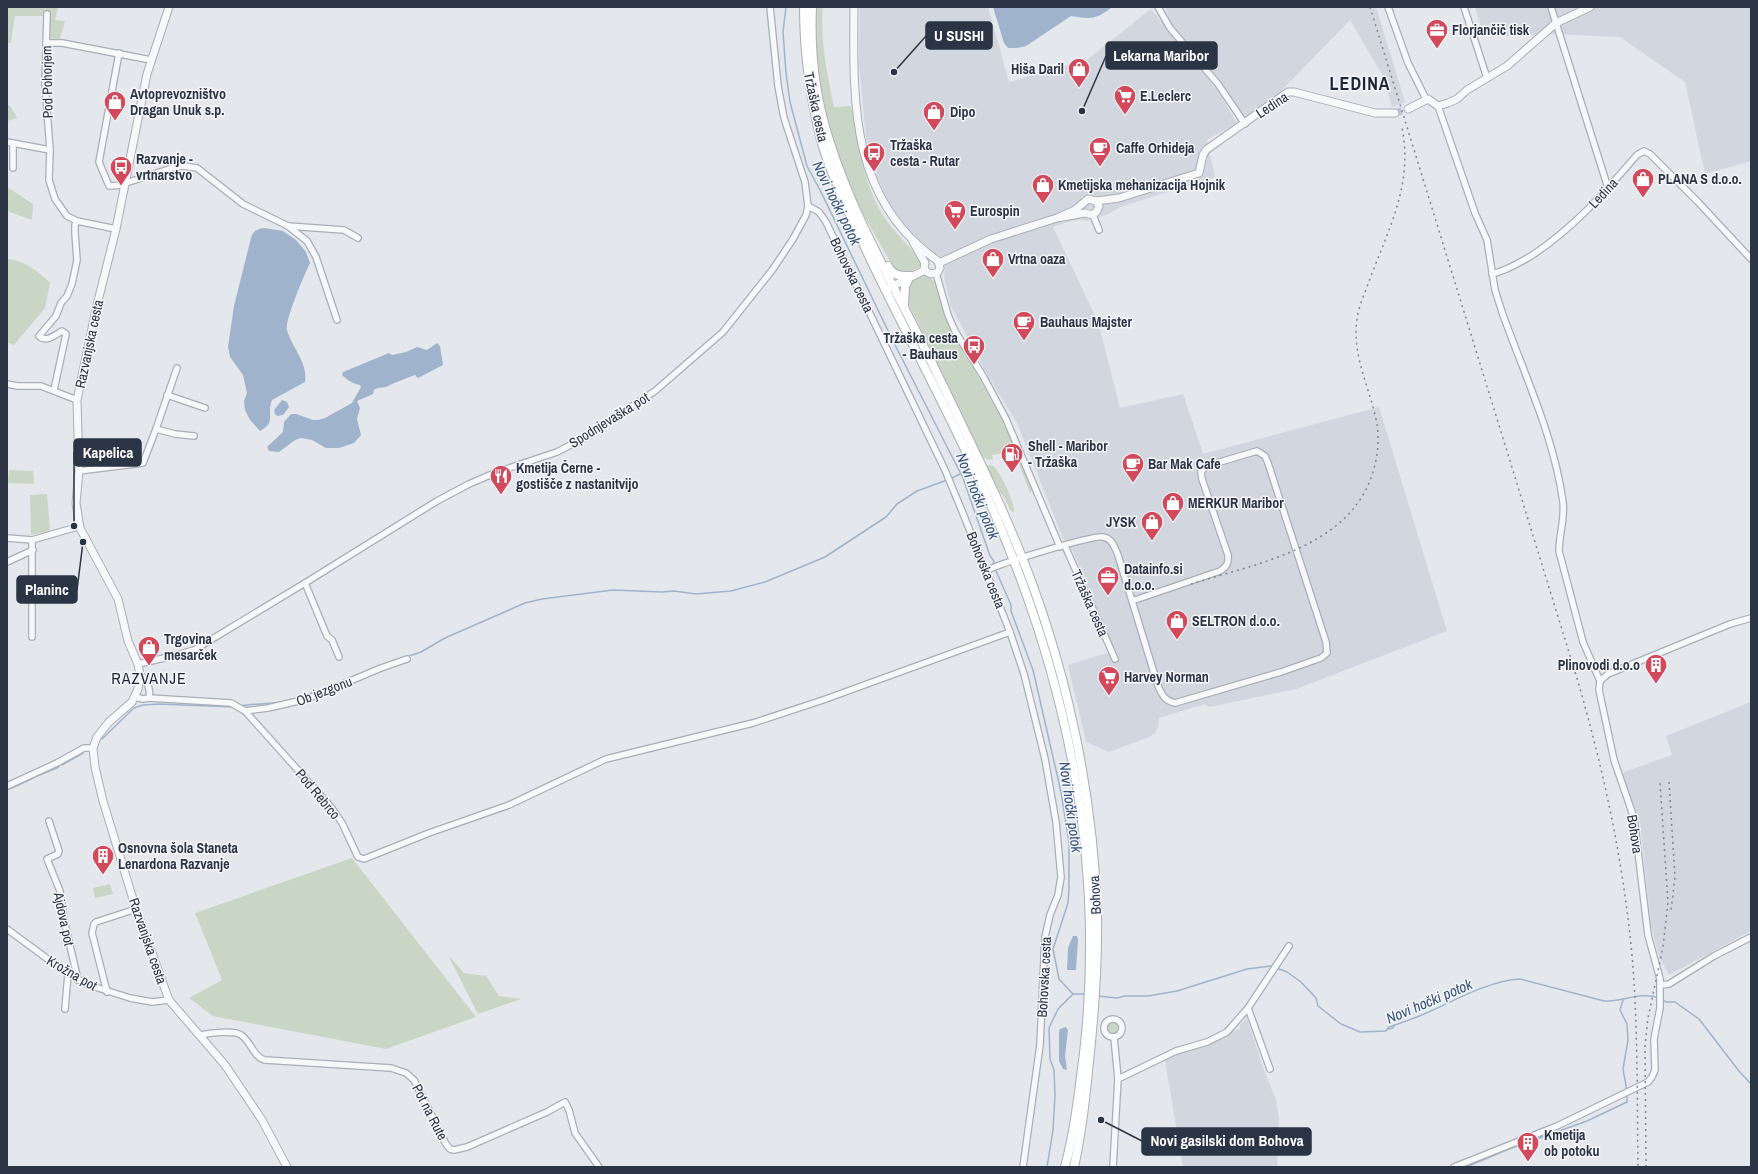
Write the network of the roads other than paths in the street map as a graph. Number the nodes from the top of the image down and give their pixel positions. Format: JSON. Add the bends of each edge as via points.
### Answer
{"nodes":[{"id":1,"x":169,"y":7,"type":"edge"},
{"id":2,"x":770,"y":7,"type":"edge"},
{"id":3,"x":804,"y":7,"type":"edge"},
{"id":4,"x":812,"y":7,"type":"edge"},
{"id":5,"x":854,"y":7,"type":"edge"},
{"id":6,"x":1158,"y":7,"type":"edge"},
{"id":7,"x":1388,"y":7,"type":"edge"},
{"id":8,"x":1464,"y":7,"type":"edge"},
{"id":9,"x":1551,"y":7,"type":"edge"},
{"id":10,"x":1590,"y":7,"type":"edge"},
{"id":11,"x":47,"y":14,"type":"dead end"},
{"id":12,"x":1556,"y":24,"type":"junction"},
{"id":13,"x":46,"y":43,"type":"junction"},
{"id":14,"x":119,"y":53,"type":"junction"},
{"id":15,"x":151,"y":60,"type":"junction"},
{"id":16,"x":1487,"y":78,"type":"junction"},
{"id":17,"x":1426,"y":99,"type":"junction"},
{"id":18,"x":1438,"y":106,"type":"junction"},
{"id":19,"x":1408,"y":109,"type":"tunnel mouth"},
{"id":20,"x":1395,"y":113,"type":"tunnel mouth"},
{"id":21,"x":1245,"y":124,"type":"junction"},
{"id":22,"x":10,"y":142,"type":"edge"},
{"id":23,"x":50,"y":150,"type":"junction"},
{"id":24,"x":13,"y":168,"type":"dead end"},
{"id":25,"x":126,"y":184,"type":"junction"},
{"id":26,"x":1608,"y":188,"type":"junction"},
{"id":27,"x":1118,"y":198,"type":"junction"},
{"id":28,"x":1096,"y":201,"type":"junction"},
{"id":29,"x":1083,"y":204,"type":"junction"},
{"id":30,"x":808,"y":206,"type":"junction"},
{"id":31,"x":1099,"y":209,"type":"junction"},
{"id":32,"x":1085,"y":213,"type":"junction"},
{"id":33,"x":1093,"y":215,"type":"junction"},
{"id":34,"x":1056,"y":218,"type":"junction"},
{"id":35,"x":77,"y":221,"type":"junction"},
{"id":36,"x":288,"y":226,"type":"junction"},
{"id":37,"x":116,"y":229,"type":"junction"},
{"id":38,"x":1099,"y":230,"type":"dead end"},
{"id":39,"x":358,"y":238,"type":"dead end"},
{"id":40,"x":913,"y":242,"type":"junction"},
{"id":41,"x":876,"y":251,"type":"junction"},
{"id":42,"x":1751,"y":258,"type":"edge"},
{"id":43,"x":932,"y":259,"type":"junction"},
{"id":44,"x":939,"y":263,"type":"junction"},
{"id":45,"x":925,"y":266,"type":"junction"},
{"id":46,"x":936,"y":274,"type":"junction"},
{"id":47,"x":1492,"y":274,"type":"junction"},
{"id":48,"x":910,"y":276,"type":"junction"},
{"id":49,"x":893,"y":285,"type":"junction"},
{"id":50,"x":885,"y":290,"type":"junction"},
{"id":51,"x":904,"y":306,"type":"junction"},
{"id":52,"x":337,"y":320,"type":"dead end"},
{"id":53,"x":177,"y":368,"type":"dead end"},
{"id":54,"x":7,"y":384,"type":"edge"},
{"id":55,"x":54,"y":390,"type":"junction"},
{"id":56,"x":168,"y":395,"type":"junction"},
{"id":57,"x":77,"y":400,"type":"junction"},
{"id":58,"x":205,"y":408,"type":"dead end"},
{"id":59,"x":156,"y":429,"type":"junction"},
{"id":60,"x":194,"y":436,"type":"dead end"},
{"id":61,"x":78,"y":471,"type":"junction"},
{"id":62,"x":78,"y":528,"type":"junction"},
{"id":63,"x":7,"y":538,"type":"edge"},
{"id":64,"x":32,"y":540,"type":"junction"},
{"id":65,"x":1062,"y":547,"type":"junction"},
{"id":66,"x":33,"y":550,"type":"junction"},
{"id":67,"x":1023,"y":559,"type":"junction"},
{"id":68,"x":1014,"y":561,"type":"junction"},
{"id":69,"x":7,"y":562,"type":"edge"},
{"id":70,"x":987,"y":570,"type":"junction"},
{"id":71,"x":305,"y":583,"type":"junction"},
{"id":72,"x":1132,"y":601,"type":"junction"},
{"id":73,"x":1751,"y":618,"type":"edge"},
{"id":74,"x":1010,"y":632,"type":"junction"},
{"id":75,"x":32,"y":637,"type":"dead end"},
{"id":76,"x":339,"y":657,"type":"dead end"},
{"id":77,"x":407,"y":659,"type":"dead end"},
{"id":78,"x":1115,"y":659,"type":"dead end"},
{"id":79,"x":138,"y":664,"type":"junction"},
{"id":80,"x":140,"y":675,"type":"junction"},
{"id":81,"x":1600,"y":681,"type":"junction"},
{"id":82,"x":136,"y":697,"type":"junction"},
{"id":83,"x":149,"y":698,"type":"junction"},
{"id":84,"x":242,"y":710,"type":"junction"},
{"id":85,"x":93,"y":748,"type":"junction"},
{"id":86,"x":7,"y":786,"type":"edge"},
{"id":87,"x":49,"y":821,"type":"dead end"},
{"id":88,"x":136,"y":909,"type":"junction"},
{"id":89,"x":7,"y":929,"type":"edge"},
{"id":90,"x":1751,"y":937,"type":"edge"},
{"id":91,"x":1288,"y":946,"type":"dead end"},
{"id":92,"x":68,"y":974,"type":"junction"},
{"id":93,"x":78,"y":980,"type":"junction"},
{"id":94,"x":1660,"y":987,"type":"junction"},
{"id":95,"x":1093,"y":989,"type":"junction"},
{"id":96,"x":107,"y":992,"type":"junction"},
{"id":97,"x":169,"y":1000,"type":"junction"},
{"id":98,"x":1092,"y":1000,"type":"junction"},
{"id":99,"x":1248,"y":1008,"type":"junction"},
{"id":100,"x":65,"y":1009,"type":"dead end"},
{"id":101,"x":200,"y":1035,"type":"junction"},
{"id":102,"x":1114,"y":1037,"type":"dead end"},
{"id":103,"x":1270,"y":1069,"type":"dead end"},
{"id":104,"x":1118,"y":1079,"type":"junction"},
{"id":105,"x":287,"y":1167,"type":"edge"},
{"id":106,"x":599,"y":1167,"type":"edge"},
{"id":107,"x":1023,"y":1167,"type":"edge"},
{"id":108,"x":1065,"y":1167,"type":"edge"},
{"id":109,"x":1074,"y":1167,"type":"edge"},
{"id":110,"x":1113,"y":1167,"type":"edge"},
{"id":111,"x":1454,"y":1167,"type":"edge"}],
"edges":[{"from":1,"to":15,"type":"street","name":"Razvanjska cesta"},
{"from":2,"to":30,"type":"street","via":[[784,118],[805,182]]},
{"from":3,"to":50,"type":"main road","name":"Tržaška cesta","via":[[809,83],[822,144],[855,227]]},
{"from":4,"to":41,"type":"main road","name":"Tržaška cesta","via":[[816,84],[829,140],[854,205]]},
{"from":5,"to":40,"type":"street","via":[[855,101],[867,160],[885,207]]},
{"from":6,"to":21,"type":"street","via":[[1170,28],[1214,79]]},
{"from":7,"to":17,"type":"street","via":[[1408,63]]},
{"from":8,"to":16,"type":"street"},
{"from":9,"to":12,"type":"street"},
{"from":10,"to":12,"type":"street"},
{"from":11,"to":13,"type":"street","name":"Pod Pohorjem"},
{"from":12,"to":16,"type":"street","via":[[1507,66]]},
{"from":12,"to":26,"type":"street"},
{"from":13,"to":14,"type":"street","via":[[62,43]]},
{"from":13,"to":23,"type":"street","name":"Pod Pohorjem","via":[[45,84]]},
{"from":14,"to":15,"type":"street"},
{"from":14,"to":25,"type":"street","via":[[98,162],[109,186]]},
{"from":15,"to":25,"type":"street","name":"Razvanjska cesta"},
{"from":16,"to":18,"type":"street","via":[[1448,103]]},
{"from":17,"to":18,"type":"street","via":[[1432,100]]},
{"from":17,"to":19,"type":"street"},
{"from":18,"to":47,"type":"street","via":[[1487,240]]},
{"from":20,"to":21,"type":"street","name":"Ledina","via":[[1374,113],[1291,92]]},
{"from":21,"to":27,"type":"street","via":[[1206,150],[1199,173]]},
{"from":22,"to":23,"type":"street"},
{"from":22,"to":24,"type":"street"},
{"from":23,"to":35,"type":"street","name":"Pod Pohorjem","via":[[49,180],[55,199],[67,216]]},
{"from":25,"to":36,"type":"street","via":[[175,167],[197,168],[243,204]]},
{"from":25,"to":37,"type":"street","name":"Razvanjska cesta"},
{"from":26,"to":42,"type":"street","name":"Ledina","via":[[1642,151],[1646,151]]},
{"from":26,"to":47,"type":"street","name":"Ledina","via":[[1580,218],[1551,243],[1509,268]]},
{"from":27,"to":28,"type":"street"},
{"from":27,"to":31,"type":"street"},
{"from":28,"to":29,"type":"street","via":[[1088,199]]},
{"from":28,"to":31,"type":"street"},
{"from":29,"to":32,"type":"street","via":[[1082,209]]},
{"from":29,"to":34,"type":"street"},
{"from":30,"to":70,"type":"street","name":"Bohovska cesta","via":[[819,212],[826,222],[948,476]]},
{"from":30,"to":71,"type":"street","name":"Spodnjevaška pot","via":[[793,239],[773,269],[723,332],[655,391],[584,438],[557,452],[497,472],[437,501]]},
{"from":31,"to":33,"type":"street"},
{"from":32,"to":33,"type":"street"},
{"from":32,"to":34,"type":"street"},
{"from":33,"to":38,"type":"street"},
{"from":34,"to":44,"type":"street","via":[[992,239]]},
{"from":35,"to":37,"type":"street","name":"Pod Pohorjem"},
{"from":35,"to":55,"type":"street","via":[[75,233],[78,253],[74,278],[56,316],[39,336],[46,340],[62,331],[66,334]]},
{"from":36,"to":39,"type":"street","via":[[344,230]]},
{"from":36,"to":52,"type":"street","via":[[307,241],[316,257]]},
{"from":37,"to":57,"type":"street","name":"Razvanjska cesta"},
{"from":40,"to":43,"type":"street"},
{"from":40,"to":45,"type":"street"},
{"from":41,"to":48,"type":"main road","via":[[883,257],[891,272]]},
{"from":41,"to":49,"type":"main road","name":"Tržaška cesta"},
{"from":43,"to":44,"type":"street"},
{"from":43,"to":45,"type":"street"},
{"from":44,"to":46,"type":"street"},
{"from":45,"to":46,"type":"street","via":[[931,274]]},
{"from":45,"to":48,"type":"street"},
{"from":46,"to":65,"type":"street","name":"Tržaška cesta","via":[[955,331],[1006,419]]},
{"from":47,"to":81,"type":"street","via":[[1502,312],[1556,466],[1563,504],[1559,551],[1583,642]]},
{"from":48,"to":49,"type":"street"},
{"from":48,"to":51,"type":"main road","via":[[905,286]]},
{"from":49,"to":50,"type":"street"},
{"from":49,"to":51,"type":"main road","name":"Tržaška cesta"},
{"from":50,"to":68,"type":"main road","name":"Tržaška cesta","via":[[971,460]]},
{"from":51,"to":67,"type":"main road","name":"Tržaška cesta"},
{"from":53,"to":56,"type":"street"},
{"from":54,"to":55,"type":"street","via":[[41,386]]},
{"from":55,"to":57,"type":"street"},
{"from":56,"to":58,"type":"street"},
{"from":56,"to":59,"type":"street"},
{"from":57,"to":61,"type":"street","name":"Razvanjska cesta"},
{"from":59,"to":60,"type":"street"},
{"from":59,"to":61,"type":"street","via":[[143,463]]},
{"from":61,"to":62,"type":"street","name":"Razvanjska cesta"},
{"from":62,"to":64,"type":"street"},
{"from":62,"to":79,"type":"street","name":"Razvanjska cesta","via":[[118,599],[128,641]]},
{"from":63,"to":64,"type":"street"},
{"from":64,"to":66,"type":"street"},
{"from":65,"to":67,"type":"street"},
{"from":65,"to":72,"type":"street","via":[[1103,537],[1109,539],[1115,547]]},
{"from":65,"to":78,"type":"street","name":"Tržaška cesta"},
{"from":66,"to":69,"type":"street"},
{"from":66,"to":75,"type":"street"},
{"from":67,"to":68,"type":"street"},
{"from":67,"to":95,"type":"main road","name":"Bohova","via":[[1064,688],[1083,777],[1097,911]]},
{"from":68,"to":70,"type":"street"},
{"from":68,"to":95,"type":"main road","name":"Bohova","via":[[1039,630],[1070,744],[1088,871]]},
{"from":70,"to":74,"type":"street","name":"Bohovska cesta"},
{"from":71,"to":76,"type":"street","via":[[327,636],[332,640]]},
{"from":71,"to":79,"type":"street","name":"Spodnjevaška pot","via":[[194,650]]},
{"from":72,"to":72,"type":"street","via":[[1158,686],[1163,697],[1175,703],[1281,672],[1321,658],[1327,653],[1328,649],[1268,463],[1265,456],[1257,451],[1210,465],[1201,472],[1228,555],[1226,566],[1220,571]]},
{"from":73,"to":81,"type":"street","via":[[1614,671]]},
{"from":74,"to":84,"type":"street","name":"Pod Rebrco","via":[[753,723],[606,759],[509,805],[429,833],[368,859],[358,857],[342,823],[331,807]]},
{"from":74,"to":107,"type":"street","name":"Bohovska cesta","via":[[1024,674],[1045,759],[1056,822],[1061,877],[1045,938],[1040,1045]]},
{"from":77,"to":84,"type":"street","name":"Ob jezgonu","via":[[307,699],[276,707]]},
{"from":79,"to":80,"type":"street","name":"Razvanjska cesta"},
{"from":80,"to":82,"type":"street","name":"Razvanjska cesta"},
{"from":80,"to":83,"type":"street","name":"Razvanjska cesta","via":[[150,690]]},
{"from":81,"to":94,"type":"street","name":"Bohova","via":[[1604,721],[1634,818],[1648,935]]},
{"from":82,"to":83,"type":"street"},
{"from":82,"to":85,"type":"street","via":[[97,737]]},
{"from":83,"to":84,"type":"street","via":[[235,705]]},
{"from":85,"to":86,"type":"street","via":[[84,748],[57,764]]},
{"from":85,"to":88,"type":"street","name":"Razvanjska cesta","via":[[94,767],[103,801]]},
{"from":87,"to":93,"type":"street","name":"Ajdova pot","via":[[60,851],[47,859],[60,891]]},
{"from":88,"to":96,"type":"street","via":[[96,922],[92,928]]},
{"from":88,"to":97,"type":"street","name":"Razvanjska cesta"},
{"from":89,"to":92,"type":"street","name":"Krožna pot"},
{"from":90,"to":94,"type":"street"},
{"from":91,"to":99,"type":"street"},
{"from":92,"to":93,"type":"street","name":"Krožna pot"},
{"from":92,"to":100,"type":"street"},
{"from":93,"to":96,"type":"street","name":"Krožna pot"},
{"from":94,"to":111,"type":"street","name":"Bohova","via":[[1660,1008],[1654,1039],[1656,1064],[1654,1074],[1648,1082],[1556,1126]]},
{"from":95,"to":98,"type":"main road","name":"Bohova"},
{"from":96,"to":97,"type":"street","name":"Krožna pot","via":[[152,1002]]},
{"from":97,"to":101,"type":"street","name":"Razvanjska cesta"},
{"from":98,"to":108,"type":"main road","name":"Bohova"},
{"from":98,"to":109,"type":"main road","name":"Bohova","via":[[1083,1117]]},
{"from":99,"to":103,"type":"street"},
{"from":99,"to":104,"type":"street","via":[[1232,1027],[1219,1037],[1176,1051]]},
{"from":101,"to":105,"type":"street","name":"Razvanjska cesta","via":[[225,1065],[262,1120]]},
{"from":101,"to":106,"type":"street","name":"Pot na Rute","via":[[241,1034],[259,1057],[265,1060],[386,1067],[406,1073],[414,1080],[444,1140],[450,1149],[454,1150],[547,1112],[565,1102],[575,1133]]},
{"from":102,"to":104,"type":"street"},
{"from":104,"to":110,"type":"street"}]}
